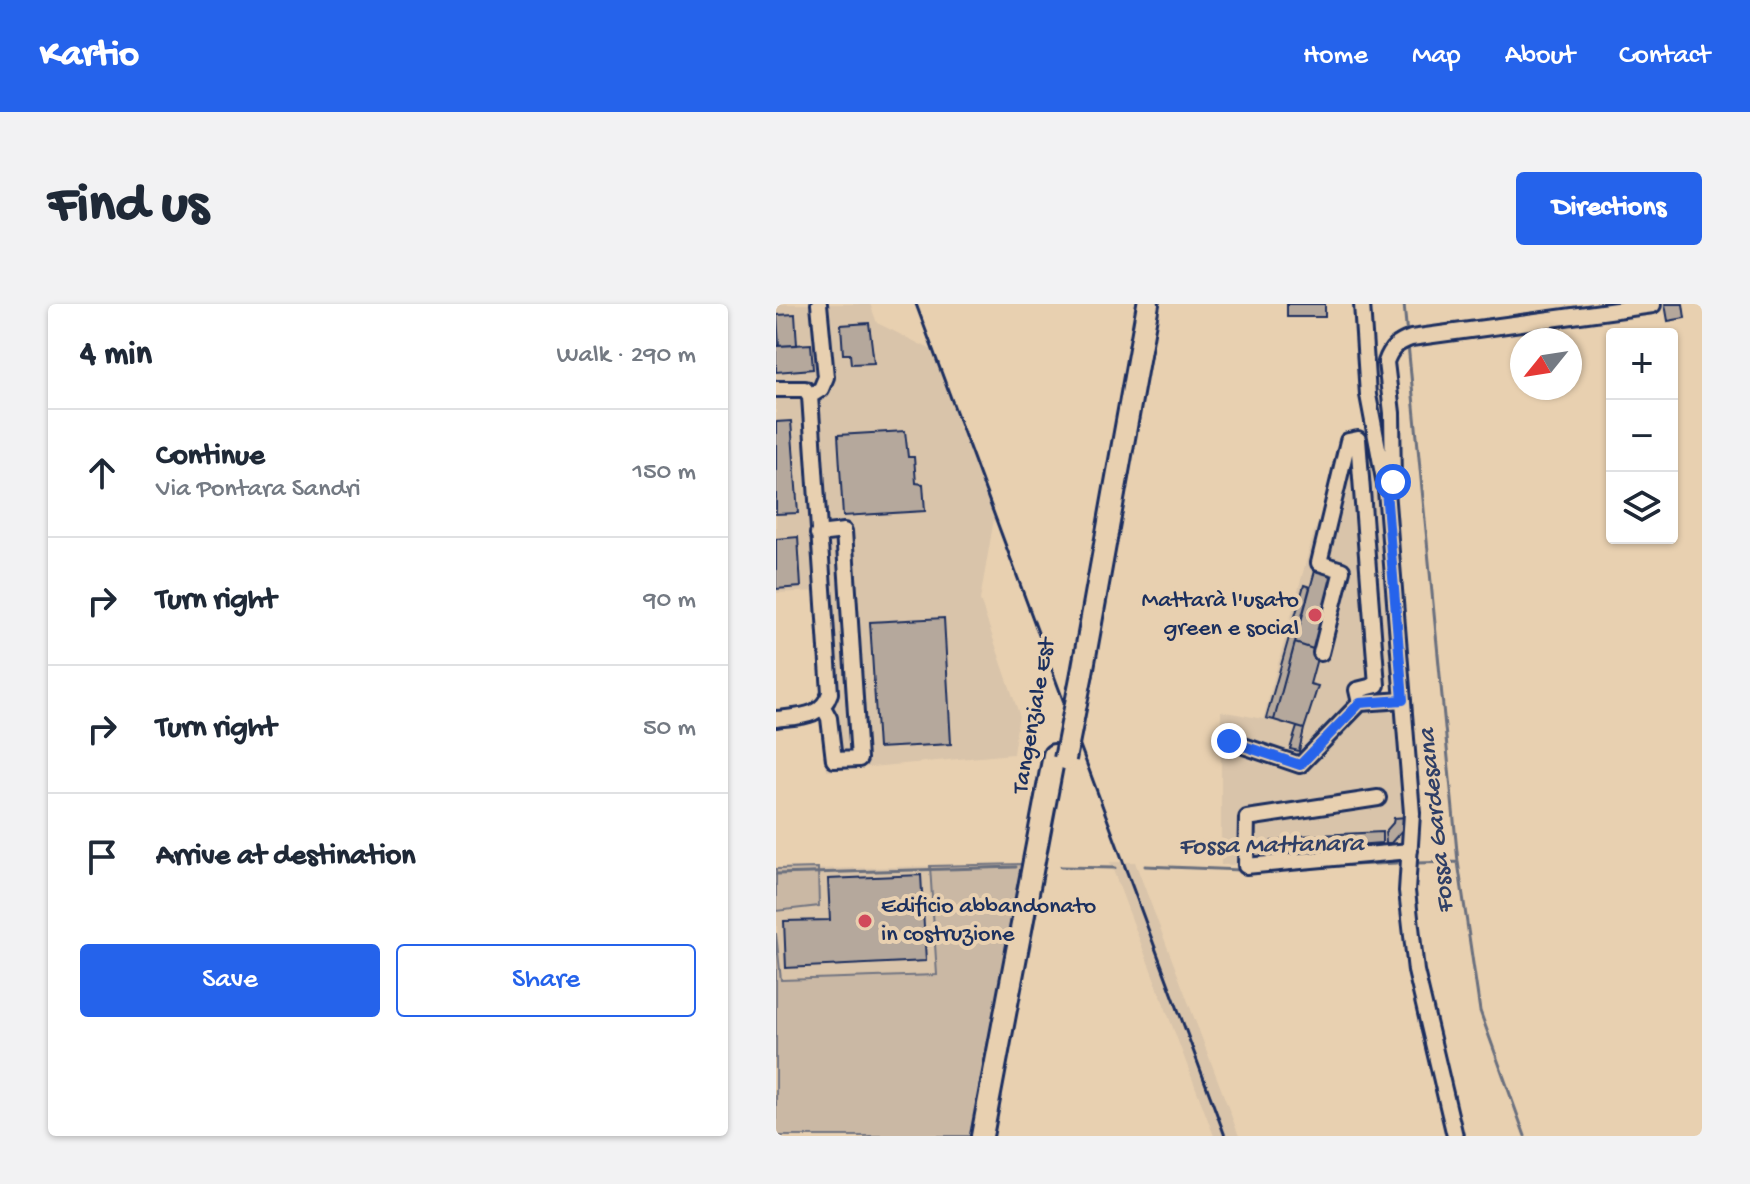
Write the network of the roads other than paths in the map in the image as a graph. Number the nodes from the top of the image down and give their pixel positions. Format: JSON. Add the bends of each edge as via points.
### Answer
{"nodes":[{"id":1,"x":819,"y":304,"type":"edge"},
{"id":2,"x":1135,"y":304,"type":"edge"},
{"id":3,"x":1148,"y":304,"type":"edge"},
{"id":4,"x":1362,"y":304,"type":"edge"},
{"id":5,"x":1653,"y":305,"type":"edge"},
{"id":6,"x":776,"y":389,"type":"edge"},
{"id":7,"x":810,"y":396,"type":"junction"},
{"id":8,"x":1386,"y":490,"type":"junction"},
{"id":9,"x":818,"y":534,"type":"junction"},
{"id":10,"x":1321,"y":653,"type":"dead end"},
{"id":11,"x":1076,"y":673,"type":"junction"},
{"id":12,"x":1403,"y":700,"type":"junction"},
{"id":13,"x":1360,"y":703,"type":"junction"},
{"id":14,"x":823,"y":707,"type":"junction"},
{"id":15,"x":776,"y":719,"type":"edge"},
{"id":16,"x":1229,"y":741,"type":"dead end"},
{"id":17,"x":1060,"y":757,"type":"junction"},
{"id":18,"x":1378,"y":798,"type":"dead end"},
{"id":19,"x":1410,"y":851,"type":"junction"},
{"id":20,"x":982,"y":1136,"type":"edge"},
{"id":21,"x":996,"y":1136,"type":"edge"},
{"id":22,"x":1455,"y":1136,"type":"edge"}],
"edges":[{"from":1,"to":7,"type":"street","via":[[826,377]]},
{"from":2,"to":11,"type":"highway","name":"Tangenziale Est"},
{"from":3,"to":11,"type":"highway","name":"Tangenziale Est"},
{"from":4,"to":8,"type":"street","via":[[1368,395]]},
{"from":5,"to":8,"type":"street","via":[[1398,342],[1386,362],[1394,459],[1393,482]]},
{"from":6,"to":7,"type":"street","via":[[805,389]]},
{"from":7,"to":9,"type":"street"},
{"from":8,"to":12,"type":"street"},
{"from":9,"to":14,"type":"street","via":[[830,693]]},
{"from":9,"to":14,"type":"street","via":[[844,531],[859,759],[834,760]]},
{"from":10,"to":13,"type":"street","via":[[1342,570],[1319,563],[1348,441],[1358,439],[1377,685],[1357,690]]},
{"from":11,"to":17,"type":"highway","name":"Tangenziale Est"},
{"from":12,"to":13,"type":"street"},
{"from":12,"to":19,"type":"street"},
{"from":13,"to":16,"type":"street","via":[[1300,765]]},
{"from":14,"to":15,"type":"street","via":[[809,715]]},
{"from":17,"to":20,"type":"highway","name":"Tangenziale Est"},
{"from":17,"to":21,"type":"highway","name":"Tangenziale Est"},
{"from":18,"to":19,"type":"street","via":[[1247,818],[1246,866]]},
{"from":19,"to":22,"type":"street","via":[[1407,891],[1416,971]]}]}
